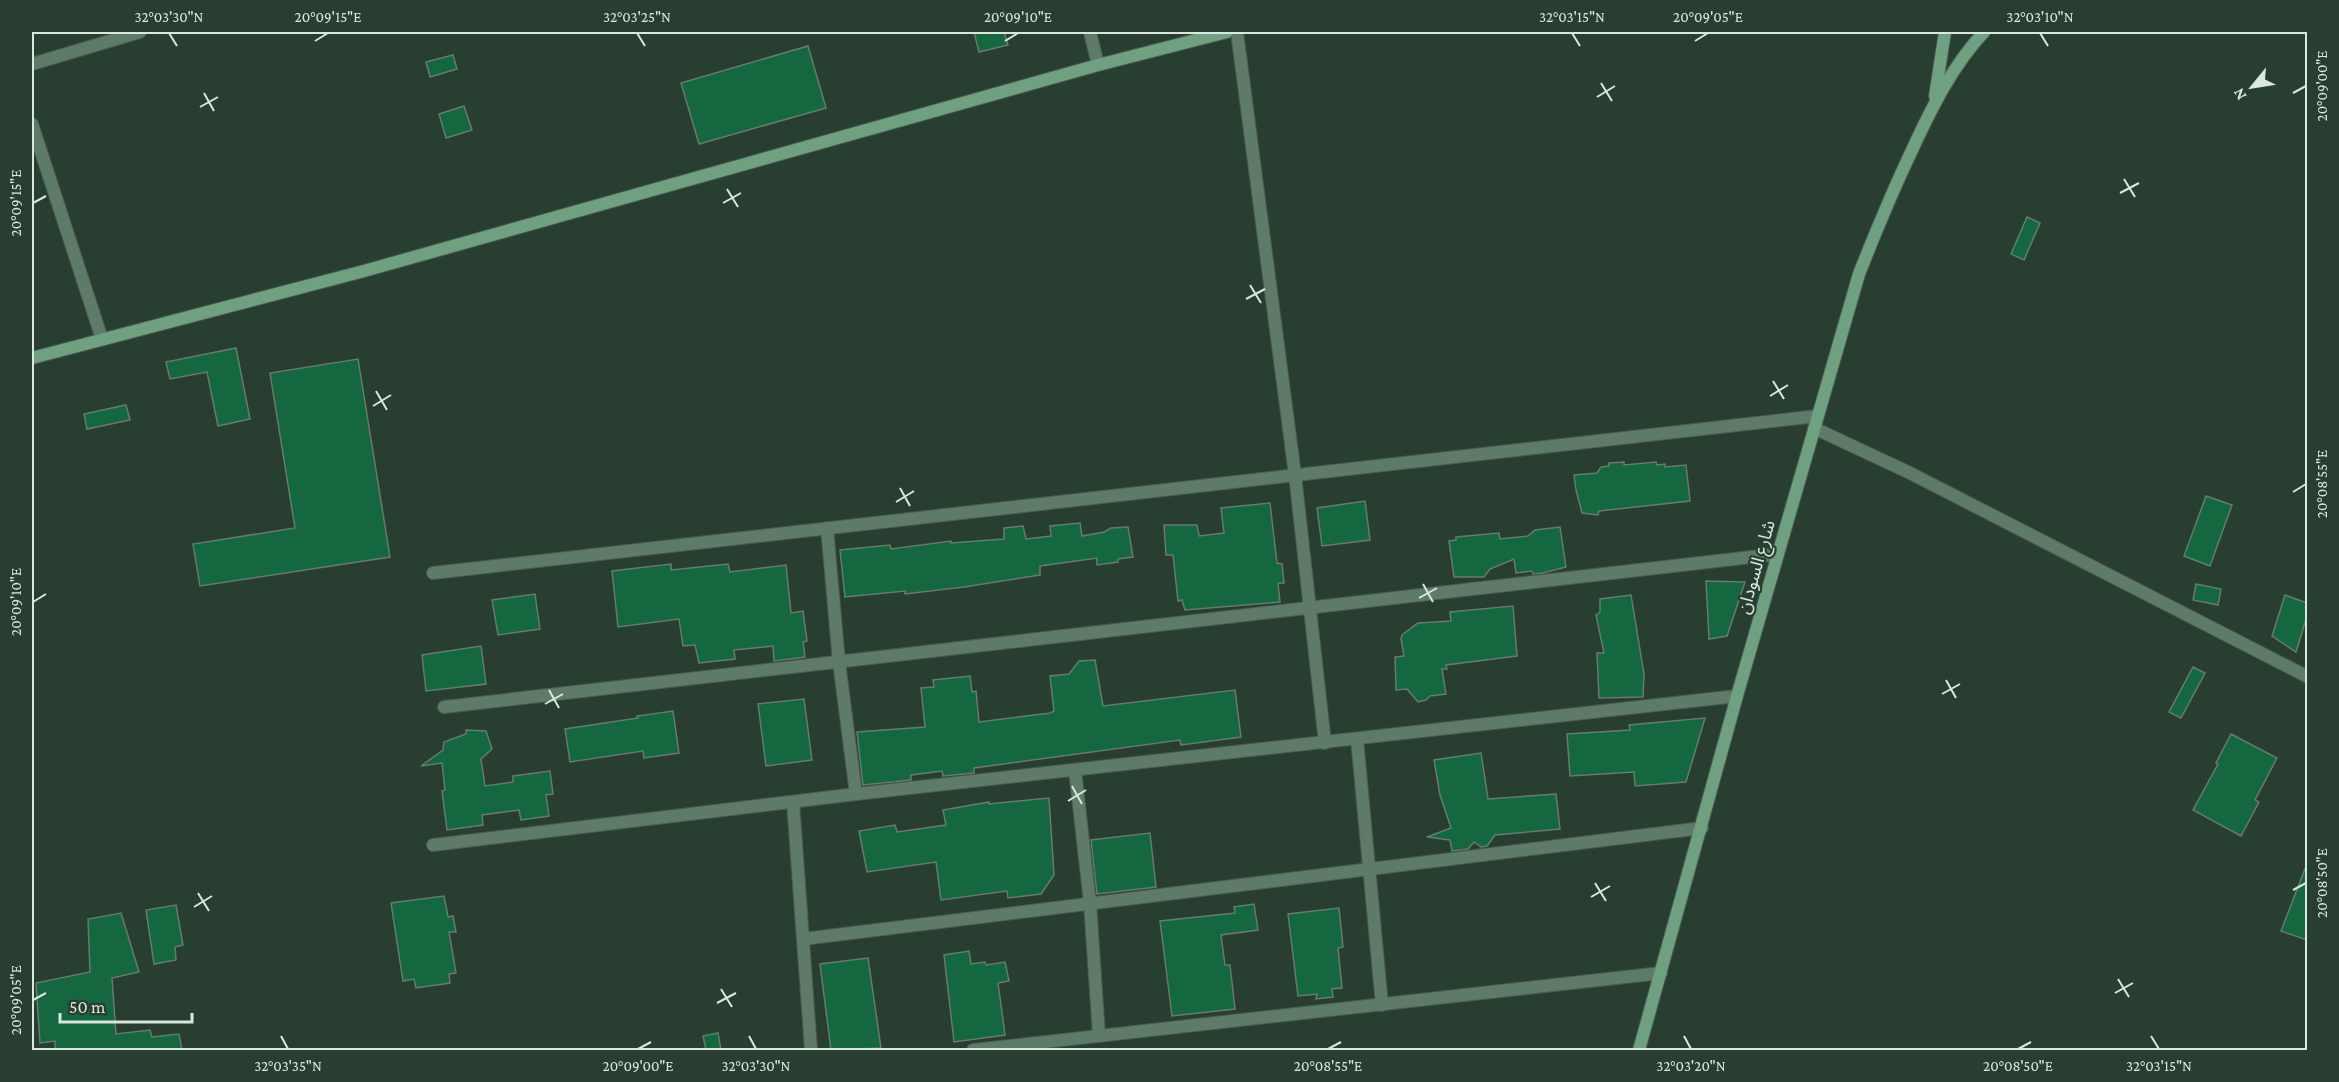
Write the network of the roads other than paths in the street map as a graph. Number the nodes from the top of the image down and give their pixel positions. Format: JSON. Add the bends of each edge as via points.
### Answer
{"nodes":[{"id":1,"x":140,"y":32,"type":"edge"},
{"id":2,"x":1090,"y":32,"type":"edge"},
{"id":3,"x":1227,"y":32,"type":"edge"},
{"id":4,"x":1237,"y":32,"type":"edge"},
{"id":5,"x":1937,"y":32,"type":"edge"},
{"id":6,"x":1945,"y":32,"type":"edge"},
{"id":7,"x":1984,"y":32,"type":"edge"},
{"id":8,"x":1943,"y":49,"type":"junction"},
{"id":9,"x":32,"y":64,"type":"edge"},
{"id":10,"x":1098,"y":65,"type":"junction"},
{"id":11,"x":1934,"y":103,"type":"junction"},
{"id":12,"x":32,"y":124,"type":"edge"},
{"id":13,"x":102,"y":339,"type":"junction"},
{"id":14,"x":32,"y":358,"type":"edge"},
{"id":15,"x":1817,"y":416,"type":"junction"},
{"id":16,"x":1814,"y":428,"type":"junction"},
{"id":17,"x":1295,"y":475,"type":"junction"},
{"id":18,"x":827,"y":528,"type":"junction"},
{"id":19,"x":1778,"y":554,"type":"junction"},
{"id":20,"x":433,"y":573,"type":"dead end"},
{"id":21,"x":1310,"y":608,"type":"junction"},
{"id":22,"x":839,"y":662,"type":"junction"},
{"id":23,"x":2307,"y":677,"type":"edge"},
{"id":24,"x":1737,"y":696,"type":"junction"},
{"id":25,"x":444,"y":707,"type":"dead end"},
{"id":26,"x":1357,"y":739,"type":"junction"},
{"id":27,"x":1325,"y":743,"type":"junction"},
{"id":28,"x":1075,"y":770,"type":"junction"},
{"id":29,"x":856,"y":794,"type":"junction"},
{"id":30,"x":793,"y":802,"type":"junction"},
{"id":31,"x":1702,"y":828,"type":"junction"},
{"id":32,"x":433,"y":845,"type":"dead end"},
{"id":33,"x":1369,"y":869,"type":"junction"},
{"id":34,"x":1090,"y":903,"type":"junction"},
{"id":35,"x":803,"y":939,"type":"junction"},
{"id":36,"x":1661,"y":973,"type":"junction"},
{"id":37,"x":1382,"y":1005,"type":"junction"},
{"id":38,"x":1099,"y":1036,"type":"junction"},
{"id":39,"x":811,"y":1050,"type":"edge"},
{"id":40,"x":973,"y":1050,"type":"edge"},
{"id":41,"x":1639,"y":1050,"type":"edge"}],
"edges":[{"from":1,"to":9,"type":"street"},
{"from":2,"to":10,"type":"street"},
{"from":3,"to":10,"type":"street"},
{"from":4,"to":17,"type":"street"},
{"from":5,"to":8,"type":"street"},
{"from":6,"to":8,"type":"street"},
{"from":7,"to":11,"type":"street"},
{"from":8,"to":11,"type":"street"},
{"from":10,"to":13,"type":"street","via":[[364,271]]},
{"from":11,"to":15,"type":"street","name":"شارع السودان","via":[[1884,209],[1859,274]]},
{"from":12,"to":13,"type":"street"},
{"from":13,"to":14,"type":"street"},
{"from":15,"to":16,"type":"street","name":"شارع السودان"},
{"from":15,"to":17,"type":"street"},
{"from":16,"to":19,"type":"street","name":"شارع السودان"},
{"from":16,"to":23,"type":"street","via":[[1910,473]]},
{"from":17,"to":18,"type":"street"},
{"from":17,"to":21,"type":"street"},
{"from":18,"to":20,"type":"street"},
{"from":18,"to":22,"type":"street"},
{"from":19,"to":21,"type":"street"},
{"from":19,"to":24,"type":"street","name":"شارع السودان"},
{"from":21,"to":22,"type":"street"},
{"from":21,"to":27,"type":"street"},
{"from":22,"to":25,"type":"street"},
{"from":22,"to":29,"type":"street"},
{"from":24,"to":26,"type":"street"},
{"from":24,"to":31,"type":"street","name":"شارع السودان"},
{"from":26,"to":27,"type":"street"},
{"from":26,"to":33,"type":"street"},
{"from":27,"to":28,"type":"street"},
{"from":28,"to":29,"type":"street"},
{"from":28,"to":34,"type":"street"},
{"from":29,"to":30,"type":"street"},
{"from":30,"to":32,"type":"street"},
{"from":30,"to":35,"type":"street"},
{"from":31,"to":33,"type":"street"},
{"from":31,"to":36,"type":"street","name":"شارع السودان"},
{"from":33,"to":34,"type":"street"},
{"from":33,"to":37,"type":"street"},
{"from":34,"to":35,"type":"street"},
{"from":34,"to":38,"type":"street"},
{"from":35,"to":39,"type":"street"},
{"from":36,"to":37,"type":"street"},
{"from":36,"to":41,"type":"street","name":"شارع السودان"},
{"from":37,"to":38,"type":"street"},
{"from":38,"to":40,"type":"street"}]}
